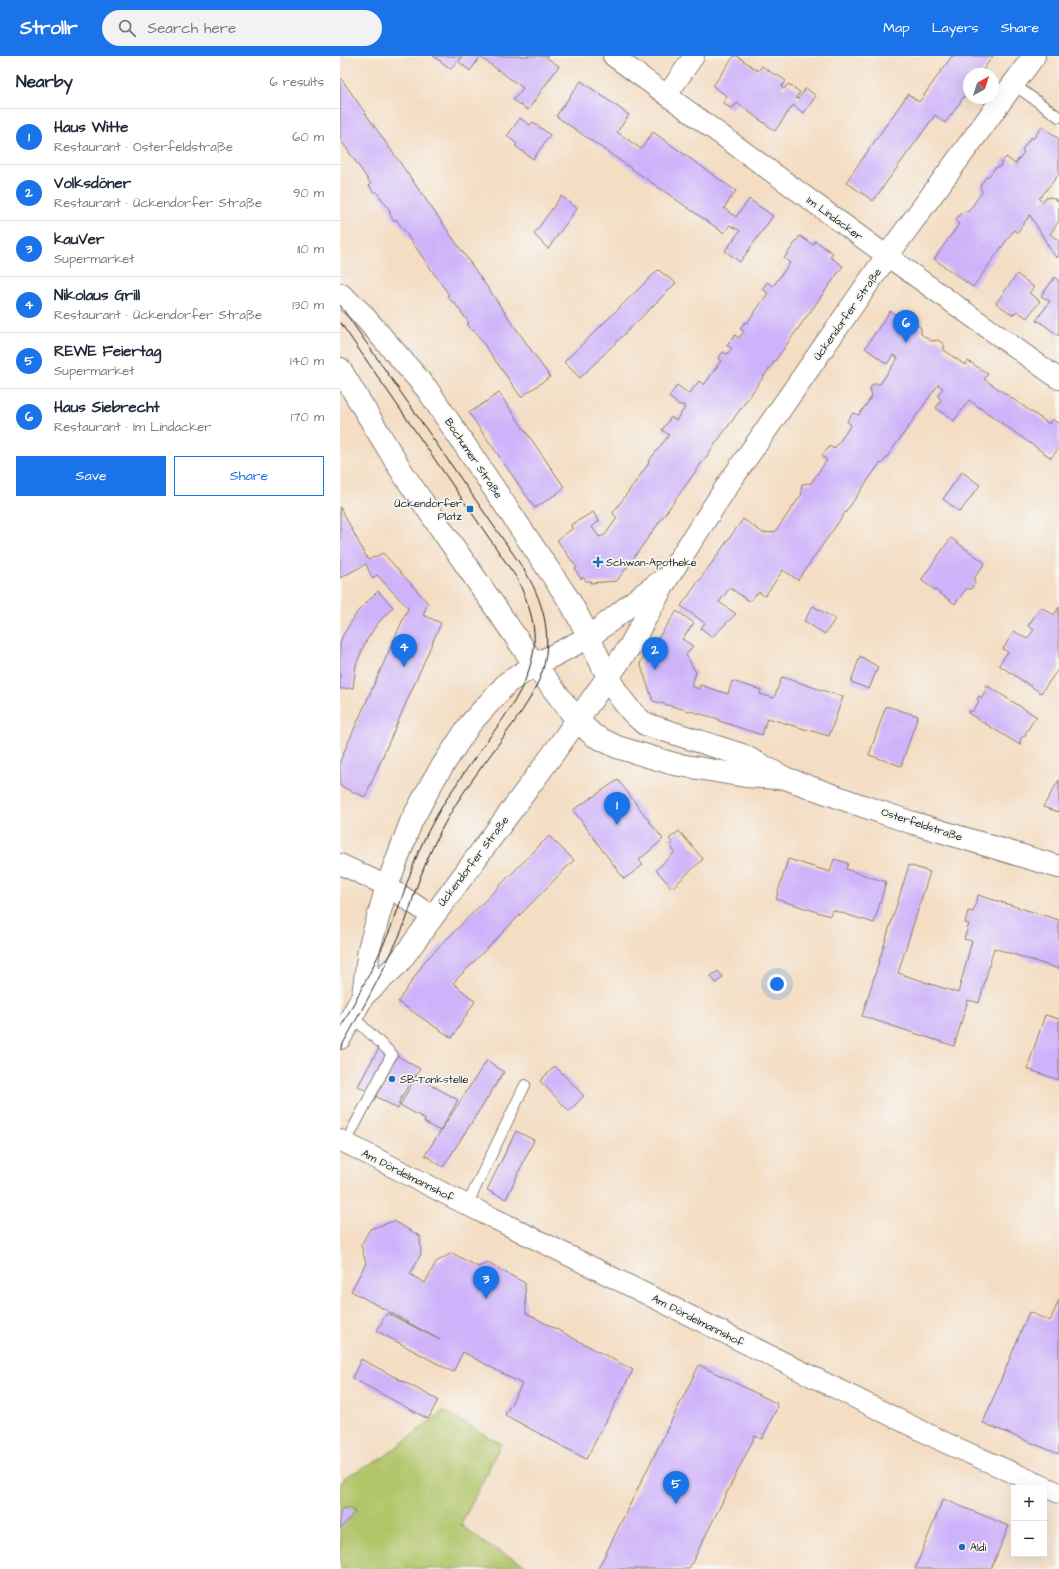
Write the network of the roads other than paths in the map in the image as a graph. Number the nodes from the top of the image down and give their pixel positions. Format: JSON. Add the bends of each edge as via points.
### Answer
{"nodes":[{"id":1,"x":613,"y":56,"type":"edge"},
{"id":2,"x":694,"y":56,"type":"edge"},
{"id":3,"x":1034,"y":56,"type":"edge"},
{"id":4,"x":1013,"y":84,"type":"junction"},
{"id":5,"x":667,"y":94,"type":"junction"},
{"id":6,"x":1059,"y":117,"type":"edge"},
{"id":7,"x":887,"y":256,"type":"junction"},
{"id":8,"x":340,"y":294,"type":"edge"},
{"id":9,"x":340,"y":369,"type":"edge"},
{"id":10,"x":1059,"y":379,"type":"edge"},
{"id":11,"x":668,"y":577,"type":"junction"},
{"id":12,"x":589,"y":637,"type":"junction"},
{"id":13,"x":535,"y":665,"type":"junction"},
{"id":14,"x":608,"y":677,"type":"junction"},
{"id":15,"x":577,"y":720,"type":"junction"},
{"id":16,"x":785,"y":778,"type":"junction"},
{"id":17,"x":340,"y":864,"type":"edge"},
{"id":18,"x":1059,"y":867,"type":"edge"},
{"id":19,"x":387,"y":886,"type":"junction"},
{"id":20,"x":432,"y":916,"type":"junction"},
{"id":21,"x":363,"y":996,"type":"junction"},
{"id":22,"x":352,"y":1016,"type":"junction"},
{"id":23,"x":340,"y":1038,"type":"edge"},
{"id":24,"x":525,"y":1085,"type":"dead end"},
{"id":25,"x":343,"y":1141,"type":"edge"},
{"id":26,"x":467,"y":1205,"type":"junction"},
{"id":27,"x":1059,"y":1493,"type":"edge"}],
"edges":[{"from":1,"to":5,"type":"street","name":"Im Lindacker"},
{"from":2,"to":5,"type":"street"},
{"from":3,"to":4,"type":"main road","name":"Ückendorfer Straße"},
{"from":4,"to":6,"type":"lane"},
{"from":4,"to":7,"type":"main road","name":"Ückendorfer Straße"},
{"from":5,"to":7,"type":"street","name":"Im Lindacker"},
{"from":7,"to":10,"type":"street","name":"Im Lindacker"},
{"from":7,"to":11,"type":"main road","name":"Ückendorfer Straße","via":[[729,483]]},
{"from":8,"to":12,"type":"main road","name":"Bochumer Straße","via":[[360,312],[427,389],[569,600]]},
{"from":9,"to":13,"type":"main road","via":[[404,475]]},
{"from":11,"to":12,"type":"main road","name":"Ückendorfer Straße"},
{"from":11,"to":14,"type":"main road","name":"Ückendorfer Straße","via":[[630,646]]},
{"from":12,"to":13,"type":"main road","name":"Ückendorfer Straße"},
{"from":12,"to":14,"type":"main road","name":"Bochumer Straße"},
{"from":13,"to":15,"type":"main road"},
{"from":13,"to":19,"type":"main road","name":"Ückendorfer Straße","via":[[507,683],[470,724],[434,779],[411,822]]},
{"from":14,"to":15,"type":"main road","name":"Ückendorfer Straße"},
{"from":14,"to":16,"type":"main road","name":"Osterfeldstraße","via":[[620,698],[645,724],[742,755]]},
{"from":15,"to":16,"type":"main road","name":"Osterfeldstraße","via":[[593,735],[617,747],[674,764],[745,776]]},
{"from":15,"to":20,"type":"main road","name":"Ückendorfer Straße"},
{"from":16,"to":18,"type":"main road","name":"Osterfeldstraße","via":[[910,822]]},
{"from":17,"to":19,"type":"street"},
{"from":19,"to":20,"type":"street"},
{"from":19,"to":21,"type":"main road","name":"Ückendorfer Straße","via":[[369,949]]},
{"from":20,"to":21,"type":"main road","name":"Ückendorfer Straße","via":[[398,964]]},
{"from":21,"to":22,"type":"main road","name":"Ückendorfer Straße"},
{"from":22,"to":23,"type":"main road","name":"Ückendorfer Straße"},
{"from":22,"to":25,"type":"lane","via":[[392,1054]]},
{"from":24,"to":26,"type":"lane"},
{"from":25,"to":26,"type":"street","name":"Am Dördelmannshof"},
{"from":26,"to":27,"type":"street","name":"Am Dördelmannshof","via":[[946,1443]]}]}
